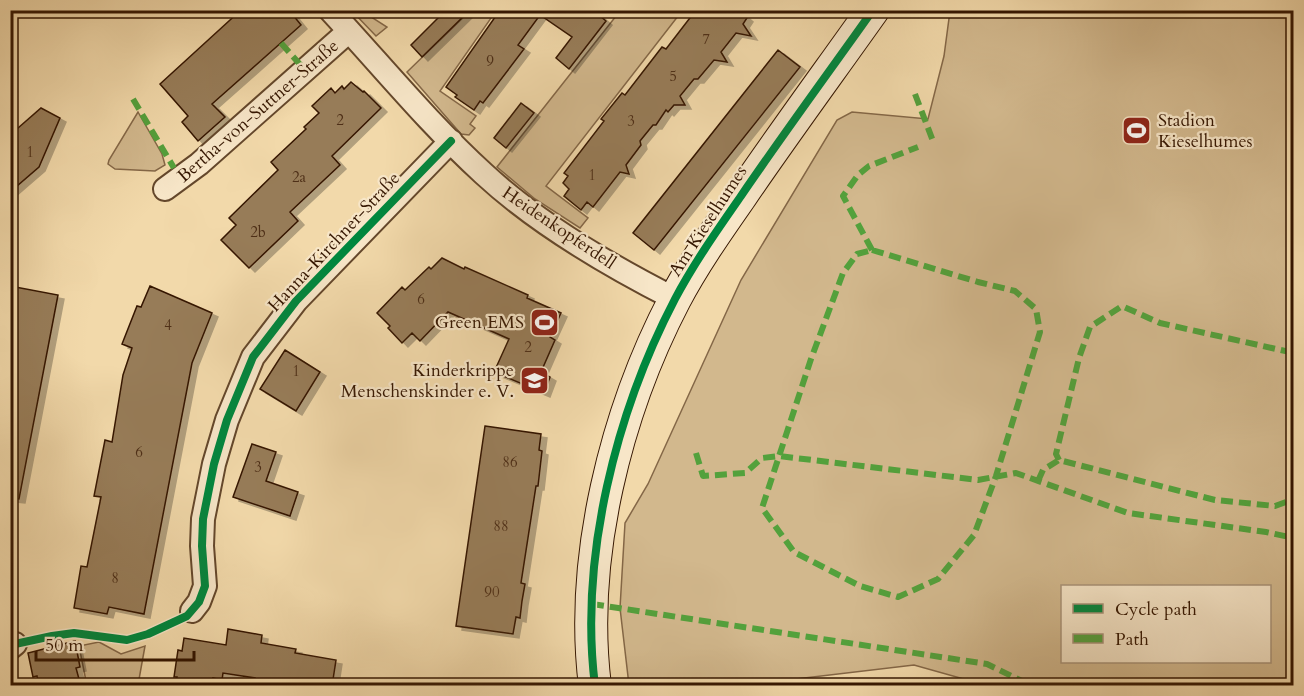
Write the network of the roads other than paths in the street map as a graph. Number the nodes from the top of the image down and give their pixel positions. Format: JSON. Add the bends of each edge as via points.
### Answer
{"nodes":[{"id":1,"x":330,"y":10,"type":"edge"},
{"id":2,"x":873,"y":10,"type":"edge"},
{"id":3,"x":349,"y":31,"type":"junction"},
{"id":4,"x":451,"y":141,"type":"junction"},
{"id":5,"x":165,"y":189,"type":"dead end"},
{"id":6,"x":675,"y":299,"type":"junction"},
{"id":7,"x":192,"y":611,"type":"dead end"},
{"id":8,"x":595,"y":686,"type":"edge"}],
"edges":[{"from":1,"to":3,"type":"street","name":"Heidenkopferdell"},
{"from":2,"to":6,"type":"street","name":"Am Kieselhumes","via":[[694,265]]},
{"from":3,"to":4,"type":"street","name":"Heidenkopferdell"},
{"from":3,"to":5,"type":"street","name":"Bertha-von-Suttner-Straße","via":[[199,164]]},
{"from":4,"to":6,"type":"street","name":"Heidenkopferdell","via":[[527,210],[620,270]]},
{"from":4,"to":7,"type":"street","name":"Hanna-Kirchner-Straße","via":[[296,302],[253,357],[226,420],[214,464],[203,519],[205,586]]},
{"from":6,"to":8,"type":"street","name":"Am Kieselhumes","via":[[620,435],[600,519],[592,604]]}]}
